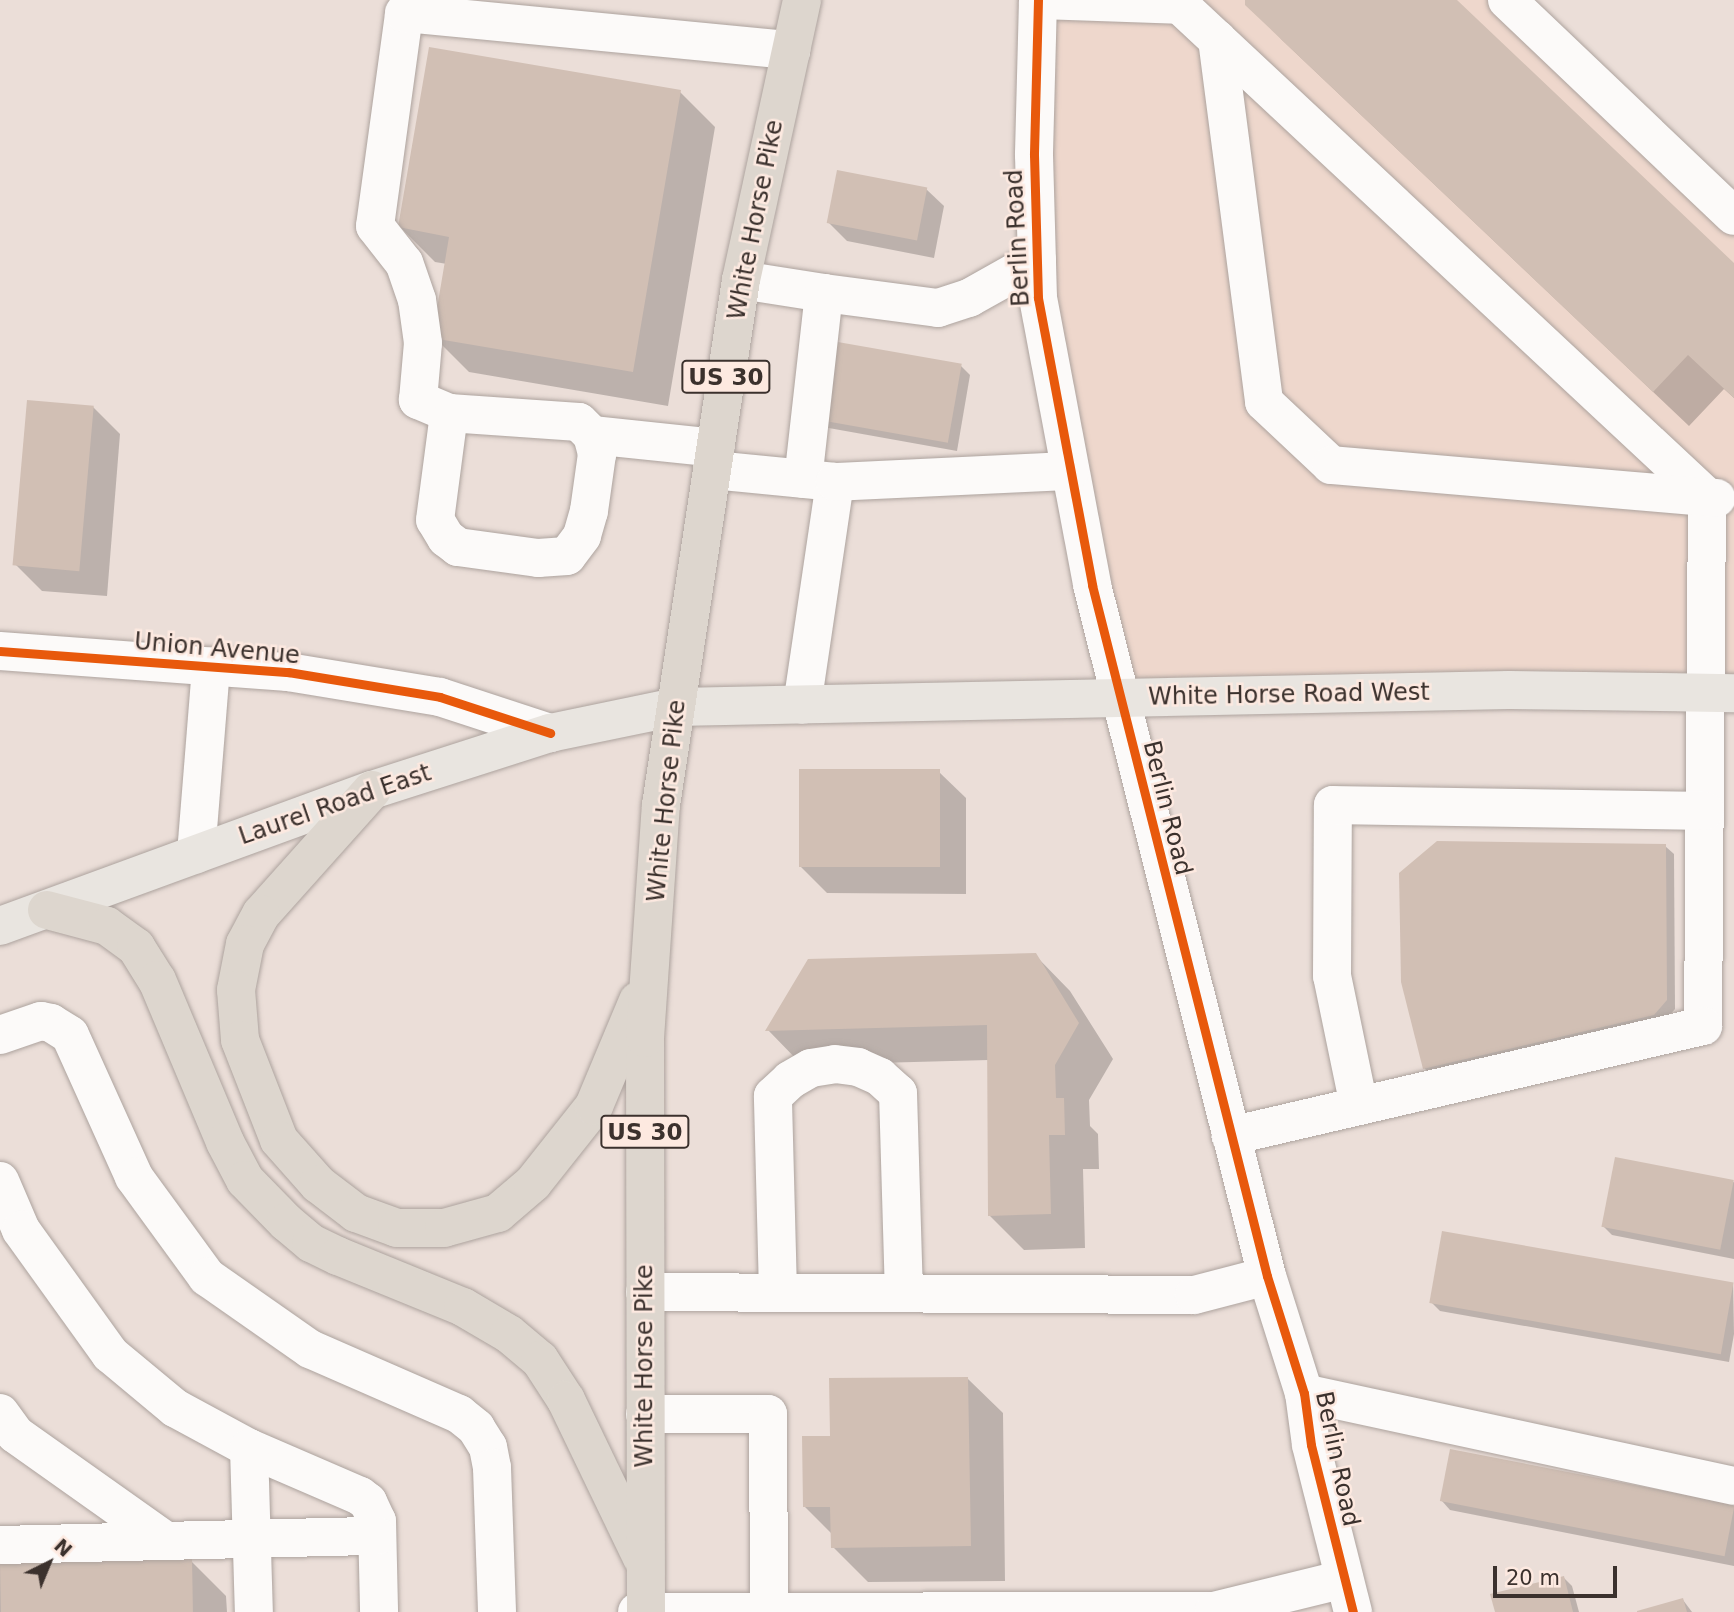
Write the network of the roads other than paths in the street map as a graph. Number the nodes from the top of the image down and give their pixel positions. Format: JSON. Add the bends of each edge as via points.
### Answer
{"nodes":[{"id":1,"x":802,"y":0,"type":"edge"},
{"id":2,"x":1038,"y":0,"type":"edge"},
{"id":3,"x":1507,"y":0,"type":"edge"},
{"id":4,"x":1183,"y":2,"type":"edge"},
{"id":5,"x":470,"y":9,"type":"edge"},
{"id":6,"x":1217,"y":39,"type":"junction"},
{"id":7,"x":791,"y":50,"type":"junction"},
{"id":8,"x":1734,"y":216,"type":"edge"},
{"id":9,"x":1037,"y":260,"type":"junction"},
{"id":10,"x":741,"y":280,"type":"junction"},
{"id":11,"x":824,"y":293,"type":"junction"},
{"id":12,"x":449,"y":413,"type":"junction"},
{"id":13,"x":592,"y":435,"type":"junction"},
{"id":14,"x":714,"y":459,"type":"junction"},
{"id":15,"x":1070,"y":471,"type":"junction"},
{"id":16,"x":819,"y":480,"type":"junction"},
{"id":17,"x":1721,"y":498,"type":"edge"},
{"id":18,"x":0,"y":651,"type":"edge"},
{"id":19,"x":211,"y":667,"type":"junction"},
{"id":20,"x":1720,"y":692,"type":"edge"},
{"id":21,"x":1119,"y":699,"type":"junction"},
{"id":22,"x":802,"y":705,"type":"junction"},
{"id":23,"x":676,"y":707,"type":"junction"},
{"id":24,"x":550,"y":733,"type":"junction"},
{"id":25,"x":372,"y":790,"type":"junction"},
{"id":26,"x":1705,"y":811,"type":"junction"},
{"id":27,"x":196,"y":855,"type":"junction"},
{"id":28,"x":47,"y":910,"type":"junction"},
{"id":29,"x":0,"y":926,"type":"edge"},
{"id":30,"x":650,"y":973,"type":"junction"},
{"id":31,"x":0,"y":1035,"type":"edge"},
{"id":32,"x":1359,"y":1107,"type":"junction"},
{"id":33,"x":1231,"y":1136,"type":"junction"},
{"id":34,"x":0,"y":1181,"type":"edge"},
{"id":35,"x":1267,"y":1276,"type":"junction"},
{"id":36,"x":645,"y":1292,"type":"junction"},
{"id":37,"x":778,"y":1292,"type":"junction"},
{"id":38,"x":904,"y":1293,"type":"junction"},
{"id":39,"x":1304,"y":1392,"type":"junction"},
{"id":40,"x":0,"y":1413,"type":"edge"},
{"id":41,"x":645,"y":1414,"type":"junction"},
{"id":42,"x":249,"y":1448,"type":"junction"},
{"id":43,"x":1734,"y":1486,"type":"edge"},
{"id":44,"x":377,"y":1536,"type":"junction"},
{"id":45,"x":252,"y":1539,"type":"junction"},
{"id":46,"x":166,"y":1541,"type":"junction"},
{"id":47,"x":0,"y":1545,"type":"edge"},
{"id":48,"x":646,"y":1566,"type":"junction"},
{"id":49,"x":1348,"y":1595,"type":"edge"},
{"id":50,"x":769,"y":1611,"type":"edge"},
{"id":51,"x":883,"y":1611,"type":"edge"},
{"id":52,"x":1166,"y":1611,"type":"edge"},
{"id":53,"x":254,"y":1612,"type":"edge"},
{"id":54,"x":379,"y":1612,"type":"edge"},
{"id":55,"x":496,"y":1612,"type":"edge"},
{"id":56,"x":643,"y":1612,"type":"edge"}],
"edges":[{"from":1,"to":7,"type":"highway","name":"White Horse Pike","number":"US 30"},
{"from":2,"to":4,"type":"street"},
{"from":2,"to":9,"type":"street","name":"Berlin Road"},
{"from":3,"to":8,"type":"street"},
{"from":4,"to":6,"type":"street"},
{"from":5,"to":7,"type":"street"},
{"from":5,"to":12,"type":"street","via":[[404,13],[375,226],[404,263],[417,300],[423,343],[418,400]]},
{"from":6,"to":17,"type":"street"},
{"from":6,"to":17,"type":"street","via":[[1264,402],[1321,456],[1331,465]]},
{"from":7,"to":10,"type":"highway","name":"White Horse Pike","number":"US 30"},
{"from":9,"to":11,"type":"street","via":[[969,298],[938,308]]},
{"from":9,"to":15,"type":"street","name":"Berlin Road","via":[[1038,298]]},
{"from":10,"to":11,"type":"street"},
{"from":10,"to":14,"type":"highway","name":"White Horse Pike","number":"US 30"},
{"from":11,"to":16,"type":"street"},
{"from":12,"to":13,"type":"street","via":[[579,422]]},
{"from":12,"to":13,"type":"street","via":[[435,520],[458,547],[538,558],[568,556],[582,537],[589,511],[597,454]]},
{"from":13,"to":14,"type":"street"},
{"from":14,"to":16,"type":"street"},
{"from":14,"to":23,"type":"highway","name":"White Horse Pike","number":"US 30"},
{"from":15,"to":16,"type":"street"},
{"from":15,"to":21,"type":"street","name":"Berlin Road"},
{"from":16,"to":22,"type":"street"},
{"from":17,"to":20,"type":"street"},
{"from":18,"to":19,"type":"street","name":"Union Avenue"},
{"from":19,"to":24,"type":"street","name":"Union Avenue","via":[[288,672],[440,697]]},
{"from":19,"to":27,"type":"street"},
{"from":20,"to":21,"type":"main road","name":"White Horse Road West","via":[[1509,690]]},
{"from":20,"to":26,"type":"street"},
{"from":21,"to":22,"type":"main road","name":"White Horse Road West"},
{"from":21,"to":33,"type":"street","name":"Berlin Road"},
{"from":22,"to":23,"type":"main road","name":"White Horse Road West"},
{"from":23,"to":24,"type":"main road","name":"Laurel Road East"},
{"from":23,"to":30,"type":"highway","name":"White Horse Pike","number":"US 30","via":[[661,805]]},
{"from":24,"to":25,"type":"main road","name":"Laurel Road East"},
{"from":25,"to":27,"type":"main road","name":"Laurel Road East"},
{"from":25,"to":30,"type":"highway","via":[[261,914],[245,944],[236,990],[240,1040],[279,1140],[318,1184],[356,1213],[397,1228],[444,1228],[498,1213],[533,1183],[594,1106]]},
{"from":26,"to":32,"type":"street","via":[[1703,1026]]},
{"from":26,"to":32,"type":"street","via":[[1334,805],[1332,976]]},
{"from":27,"to":28,"type":"main road","name":"Laurel Road East"},
{"from":28,"to":29,"type":"main road","name":"Laurel Road East"},
{"from":28,"to":48,"type":"highway","via":[[107,926],[136,947],[157,979],[245,1180],[286,1222],[311,1243],[338,1256],[463,1307],[509,1334],[540,1360],[566,1400]]},
{"from":30,"to":36,"type":"highway","name":"White Horse Pike","number":"US 30","via":[[645,1038]]},
{"from":31,"to":55,"type":"street","via":[[41,1021],[70,1035],[134,1177],[207,1277],[310,1349],[459,1414],[476,1428],[488,1447],[492,1468]]},
{"from":32,"to":33,"type":"street"},
{"from":33,"to":35,"type":"street","name":"Berlin Road"},
{"from":34,"to":42,"type":"street","via":[[21,1230],[110,1354],[175,1408]]},
{"from":35,"to":38,"type":"street","via":[[1194,1295]]},
{"from":35,"to":39,"type":"street","name":"Berlin Road"},
{"from":36,"to":37,"type":"street"},
{"from":36,"to":41,"type":"highway","name":"White Horse Pike","number":"US 30"},
{"from":37,"to":38,"type":"street"},
{"from":37,"to":38,"type":"street","via":[[773,1096],[811,1068],[835,1064],[869,1072],[898,1093]]},
{"from":39,"to":43,"type":"street"},
{"from":39,"to":49,"type":"street","name":"Berlin Road","via":[[1311,1445]]},
{"from":40,"to":46,"type":"street","via":[[15,1434]]},
{"from":41,"to":48,"type":"highway","name":"White Horse Pike","number":"US 30"},
{"from":41,"to":50,"type":"street","via":[[768,1414]]},
{"from":42,"to":44,"type":"street","via":[[360,1496],[374,1511]]},
{"from":42,"to":45,"type":"street"},
{"from":44,"to":45,"type":"street"},
{"from":44,"to":54,"type":"street"},
{"from":45,"to":46,"type":"street"},
{"from":45,"to":53,"type":"street"},
{"from":46,"to":47,"type":"street"},
{"from":48,"to":56,"type":"highway","name":"White Horse Pike","number":"US 30"},
{"from":49,"to":52,"type":"street","via":[[1214,1611]]},
{"from":50,"to":51,"type":"street"},
{"from":50,"to":56,"type":"street"},
{"from":51,"to":52,"type":"street"}]}
